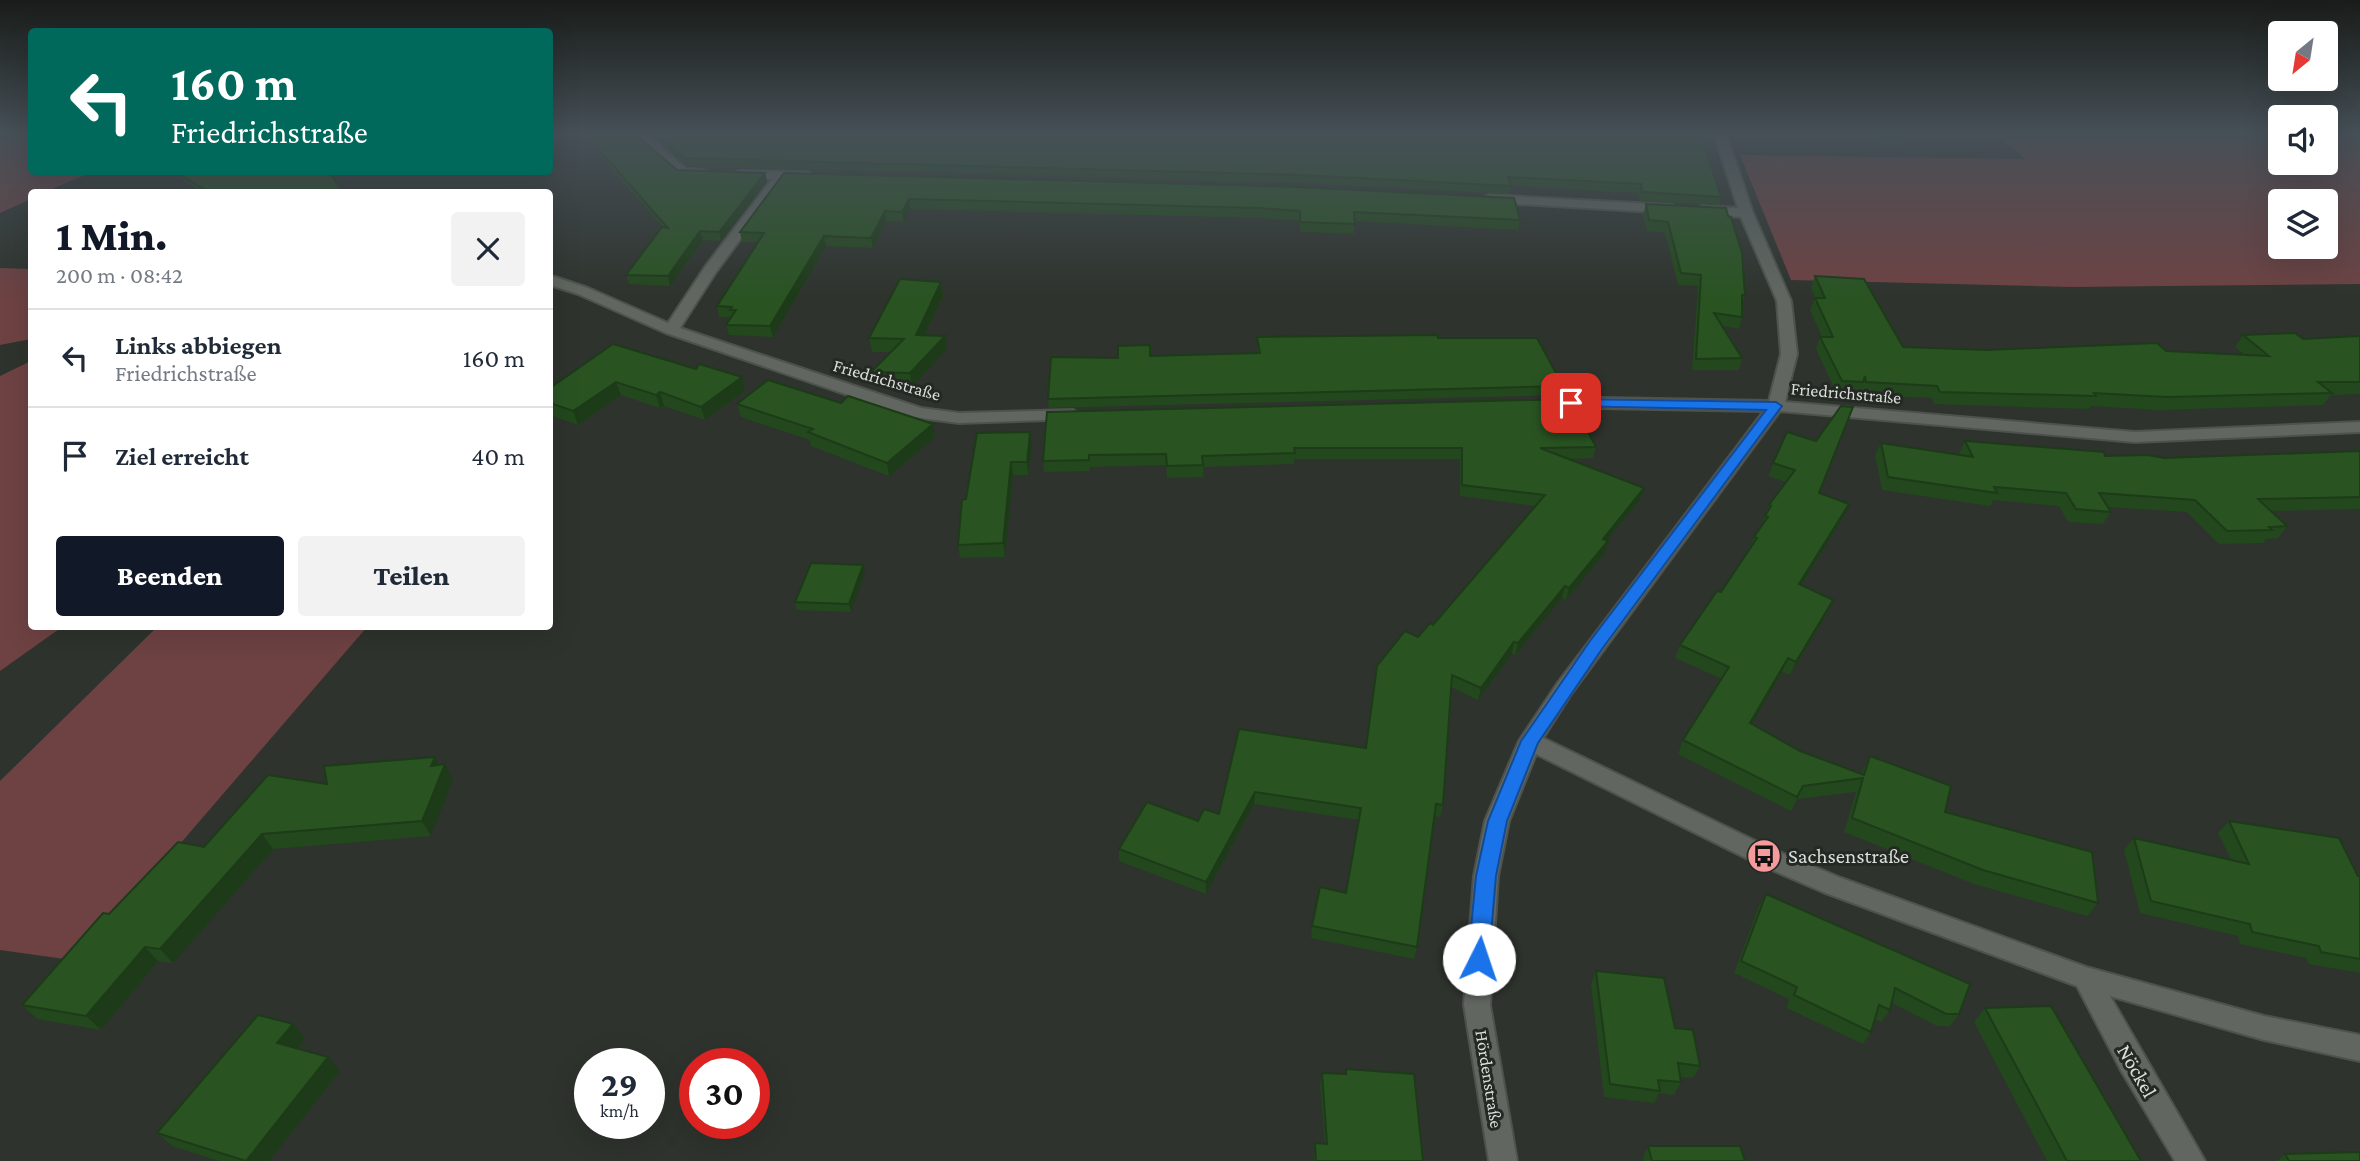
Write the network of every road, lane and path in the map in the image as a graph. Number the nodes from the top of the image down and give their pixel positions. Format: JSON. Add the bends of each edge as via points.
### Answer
{"nodes":[{"id":1,"x":771,"y":188,"type":"edge"},
{"id":2,"x":1738,"y":188,"type":"edge"},
{"id":3,"x":1475,"y":198,"type":"edge"},
{"id":4,"x":1746,"y":213,"type":"junction"},
{"id":5,"x":553,"y":281,"type":"edge"},
{"id":6,"x":671,"y":330,"type":"junction"},
{"id":7,"x":1532,"y":403,"type":"edge"},
{"id":8,"x":1776,"y":406,"type":"junction"},
{"id":9,"x":1090,"y":415,"type":"edge"},
{"id":10,"x":2360,"y":427,"type":"edge"},
{"id":11,"x":1530,"y":741,"type":"junction"},
{"id":12,"x":2086,"y":978,"type":"junction"},
{"id":13,"x":2360,"y":1048,"type":"edge"},
{"id":14,"x":1503,"y":1161,"type":"edge"},
{"id":15,"x":2191,"y":1161,"type":"edge"}],
"edges":[{"from":1,"to":6,"type":"street"},
{"from":2,"to":4,"type":"street","name":"Hördenstraße"},
{"from":3,"to":4,"type":"street"},
{"from":4,"to":8,"type":"street","name":"Hördenstraße","via":[[1784,301],[1789,354]]},
{"from":5,"to":6,"type":"street","name":"Friedrichstraße"},
{"from":6,"to":9,"type":"street","name":"Friedrichstraße","via":[[919,413],[960,418]]},
{"from":7,"to":8,"type":"street","name":"Friedrichstraße"},
{"from":8,"to":10,"type":"street","name":"Friedrichstraße","via":[[2135,437]]},
{"from":8,"to":11,"type":"street","name":"Hördenstraße","via":[[1596,645]]},
{"from":11,"to":12,"type":"street","via":[[1763,856]]},
{"from":11,"to":14,"type":"street","name":"Hördenstraße","via":[[1497,821],[1480,936],[1477,1004]]},
{"from":12,"to":13,"type":"street","via":[[2264,1028]]},
{"from":12,"to":15,"type":"street","name":"Nöckel"}]}
